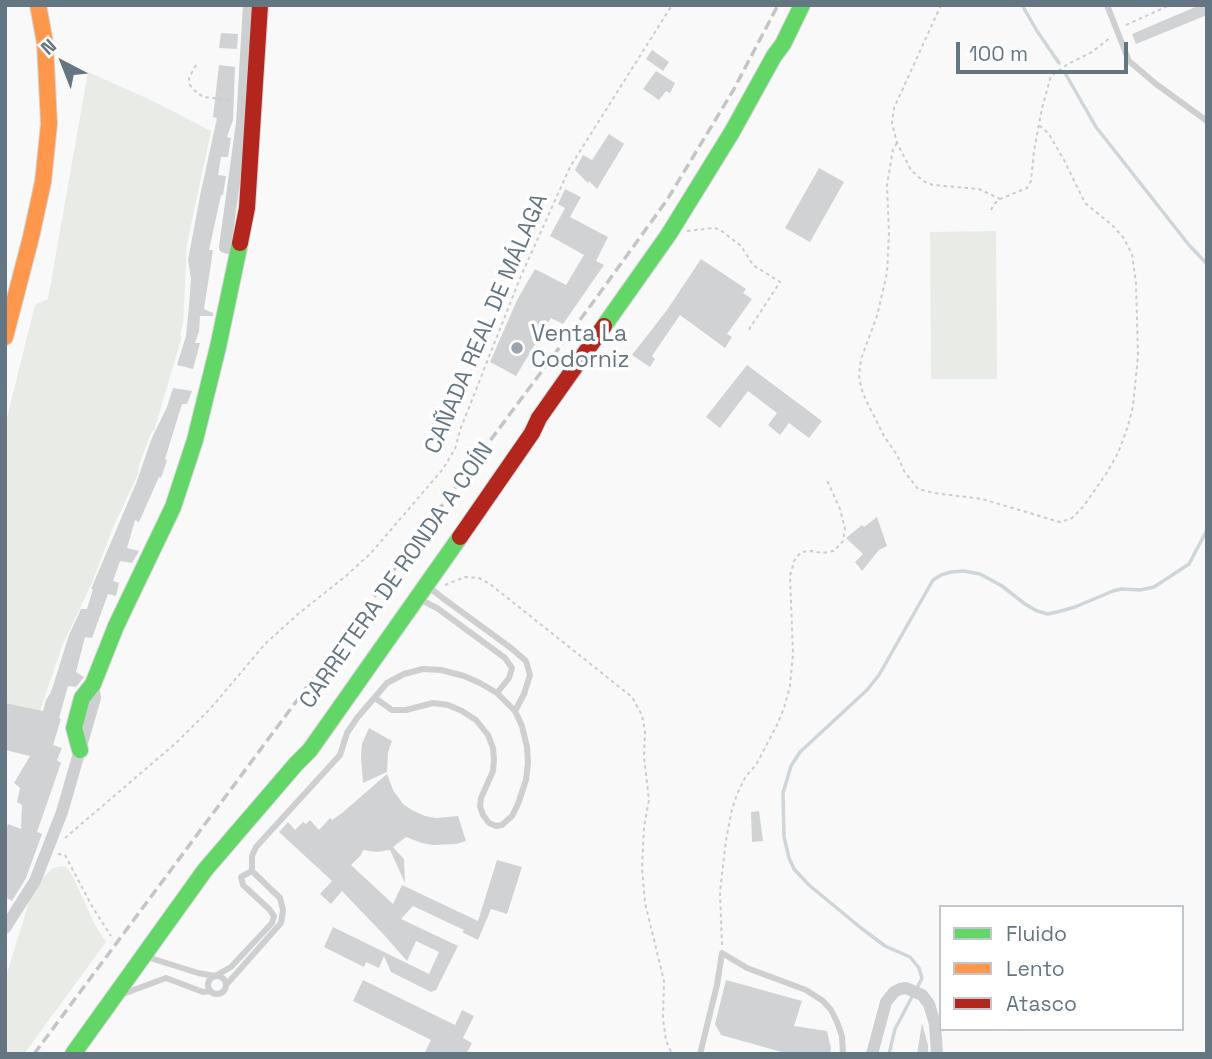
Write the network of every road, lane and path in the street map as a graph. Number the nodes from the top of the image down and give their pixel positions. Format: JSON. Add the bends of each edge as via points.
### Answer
{"nodes":[{"id":1,"x":38,"y":5,"type":"edge"},
{"id":2,"x":248,"y":5,"type":"edge"},
{"id":3,"x":260,"y":5,"type":"edge"},
{"id":4,"x":672,"y":5,"type":"edge"},
{"id":5,"x":795,"y":5,"type":"edge"},
{"id":6,"x":802,"y":5,"type":"edge"},
{"id":7,"x":942,"y":5,"type":"edge"},
{"id":8,"x":1107,"y":5,"type":"edge"},
{"id":9,"x":1170,"y":5,"type":"edge"},
{"id":10,"x":1118,"y":32,"type":"junction"},
{"id":11,"x":774,"y":56,"type":"junction"},
{"id":12,"x":196,"y":65,"type":"dead end"},
{"id":13,"x":243,"y":102,"type":"junction"},
{"id":14,"x":1207,"y":121,"type":"edge"},
{"id":15,"x":1039,"y":125,"type":"junction"},
{"id":16,"x":897,"y":143,"type":"junction"},
{"id":17,"x":1000,"y":199,"type":"junction"},
{"id":18,"x":990,"y":210,"type":"dead end"},
{"id":19,"x":668,"y":234,"type":"junction"},
{"id":20,"x":239,"y":251,"type":"junction"},
{"id":21,"x":748,"y":331,"type":"dead end"},
{"id":22,"x":5,"y":337,"type":"edge"},
{"id":23,"x":539,"y":418,"type":"junction"},
{"id":24,"x":826,"y":478,"type":"dead end"},
{"id":25,"x":439,"y":549,"type":"junction"},
{"id":26,"x":426,"y":593,"type":"junction"},
{"id":27,"x":384,"y":628,"type":"junction"},
{"id":28,"x":497,"y":693,"type":"junction"},
{"id":29,"x":375,"y":698,"type":"junction"},
{"id":30,"x":515,"y":711,"type":"junction"},
{"id":31,"x":80,"y":750,"type":"joint"},
{"id":32,"x":296,"y":764,"type":"junction"},
{"id":33,"x":47,"y":853,"type":"junction"},
{"id":34,"x":252,"y":871,"type":"junction"},
{"id":35,"x":5,"y":928,"type":"edge"},
{"id":36,"x":111,"y":936,"type":"dead end"},
{"id":37,"x":722,"y":953,"type":"junction"},
{"id":38,"x":144,"y":956,"type":"junction"},
{"id":39,"x":215,"y":976,"type":"junction"},
{"id":40,"x":226,"y":985,"type":"junction"},
{"id":41,"x":211,"y":991,"type":"junction"},
{"id":42,"x":115,"y":997,"type":"junction"},
{"id":43,"x":73,"y":1054,"type":"edge"},
{"id":44,"x":672,"y":1054,"type":"edge"},
{"id":45,"x":700,"y":1054,"type":"edge"},
{"id":46,"x":843,"y":1054,"type":"edge"},
{"id":47,"x":873,"y":1054,"type":"edge"},
{"id":48,"x":937,"y":1054,"type":"edge"}],
"edges":[{"from":1,"to":22,"type":"main road","via":[[49,124],[43,182]]},
{"from":2,"to":13,"type":"street"},
{"from":3,"to":20,"type":"main road","via":[[247,208]]},
{"from":4,"to":33,"type":"path","name":"CAÑADA REAL DE MÁLAGA","via":[[570,167],[443,469],[371,552],[265,644],[176,743]]},
{"from":5,"to":11,"type":"main road","name":"CARRETERA DE RONDA A COÍN"},
{"from":6,"to":11,"type":"main road","name":"CARRETERA DE RONDA A COÍN"},
{"from":7,"to":16,"type":"path","via":[[894,108]]},
{"from":8,"to":10,"type":"lane"},
{"from":9,"to":10,"type":"path"},
{"from":10,"to":14,"type":"lane","via":[[1129,61]]},
{"from":10,"to":15,"type":"path","via":[[1051,76]]},
{"from":11,"to":19,"type":"main road","name":"CARRETERA DE RONDA A COÍN"},
{"from":12,"to":13,"type":"path","via":[[189,78],[194,90],[203,97]]},
{"from":13,"to":20,"type":"street","via":[[225,247]]},
{"from":15,"to":16,"type":"path","via":[[1049,134],[1085,202],[1123,237],[1132,254],[1136,283],[1138,356],[1128,426],[1107,474],[1083,507],[1060,522],[982,499],[918,489],[860,388],[861,359],[887,273],[887,185]]},
{"from":15,"to":17,"type":"path","via":[[1031,181],[1027,188]]},
{"from":16,"to":17,"type":"path","via":[[911,170],[923,181],[979,189]]},
{"from":17,"to":18,"type":"path"},
{"from":19,"to":21,"type":"path","via":[[719,229],[741,246],[753,265],[780,282]]},
{"from":19,"to":23,"type":"main road","name":"CARRETERA DE RONDA A COÍN"},
{"from":20,"to":31,"type":"main road","via":[[192,452],[173,508],[93,684],[82,698],[74,728]]},
{"from":23,"to":25,"type":"main road","name":"CARRETERA DE RONDA A COÍN"},
{"from":23,"to":26,"type":"main road","name":"CARRETERA DE RONDA A COÍN"},
{"from":24,"to":37,"type":"path","via":[[840,509],[844,541],[834,551],[801,552],[794,561],[790,576],[790,686],[777,725],[732,809],[720,892]]},
{"from":25,"to":26,"type":"main road","via":[[422,582]]},
{"from":25,"to":27,"type":"main road","name":"CARRETERA DE RONDA A COÍN"},
{"from":26,"to":27,"type":"main road","via":[[415,593]]},
{"from":26,"to":28,"type":"lane","via":[[437,608],[512,668]]},
{"from":26,"to":30,"type":"lane","via":[[526,661],[530,675]]},
{"from":26,"to":32,"type":"main road","name":"CARRETERA DE RONDA A COÍN"},
{"from":26,"to":44,"type":"path","via":[[465,577],[491,584],[632,697],[642,715],[649,800],[642,868],[645,903],[664,981],[663,1018]]},
{"from":27,"to":32,"type":"main road","name":"CARRETERA DE RONDA A COÍN"},
{"from":28,"to":29,"type":"lane","via":[[464,676],[424,669],[387,683]]},
{"from":28,"to":30,"type":"lane"},
{"from":29,"to":30,"type":"lane","via":[[392,710],[448,705],[476,720],[488,735],[494,760],[480,806],[489,823],[496,826],[512,817],[526,780],[527,747]]},
{"from":29,"to":34,"type":"lane","via":[[347,733],[340,755],[256,847]]},
{"from":31,"to":33,"type":"street"},
{"from":32,"to":38,"type":"main road","name":"CARRETERA DE RONDA A COÍN","via":[[205,870]]},
{"from":33,"to":35,"type":"street"},
{"from":33,"to":36,"type":"path","via":[[65,855]]},
{"from":34,"to":39,"type":"lane","via":[[241,877],[243,885],[269,909],[272,923],[231,967]]},
{"from":34,"to":40,"type":"lane","via":[[280,898],[281,923]]},
{"from":37,"to":45,"type":"lane"},
{"from":37,"to":46,"type":"lane","via":[[822,1001],[838,1022]]},
{"from":38,"to":39,"type":"lane"},
{"from":38,"to":42,"type":"main road","name":"CARRETERA DE RONDA A COÍN"},
{"from":39,"to":40,"type":"lane"},
{"from":39,"to":41,"type":"lane","via":[[208,982]]},
{"from":40,"to":41,"type":"lane","via":[[220,993]]},
{"from":41,"to":42,"type":"lane","via":[[166,978]]},
{"from":42,"to":43,"type":"main road","name":"CARRETERA DE RONDA A COÍN"},
{"from":47,"to":48,"type":"street","via":[[886,1002],[894,992],[906,988],[929,1004]]}]}
